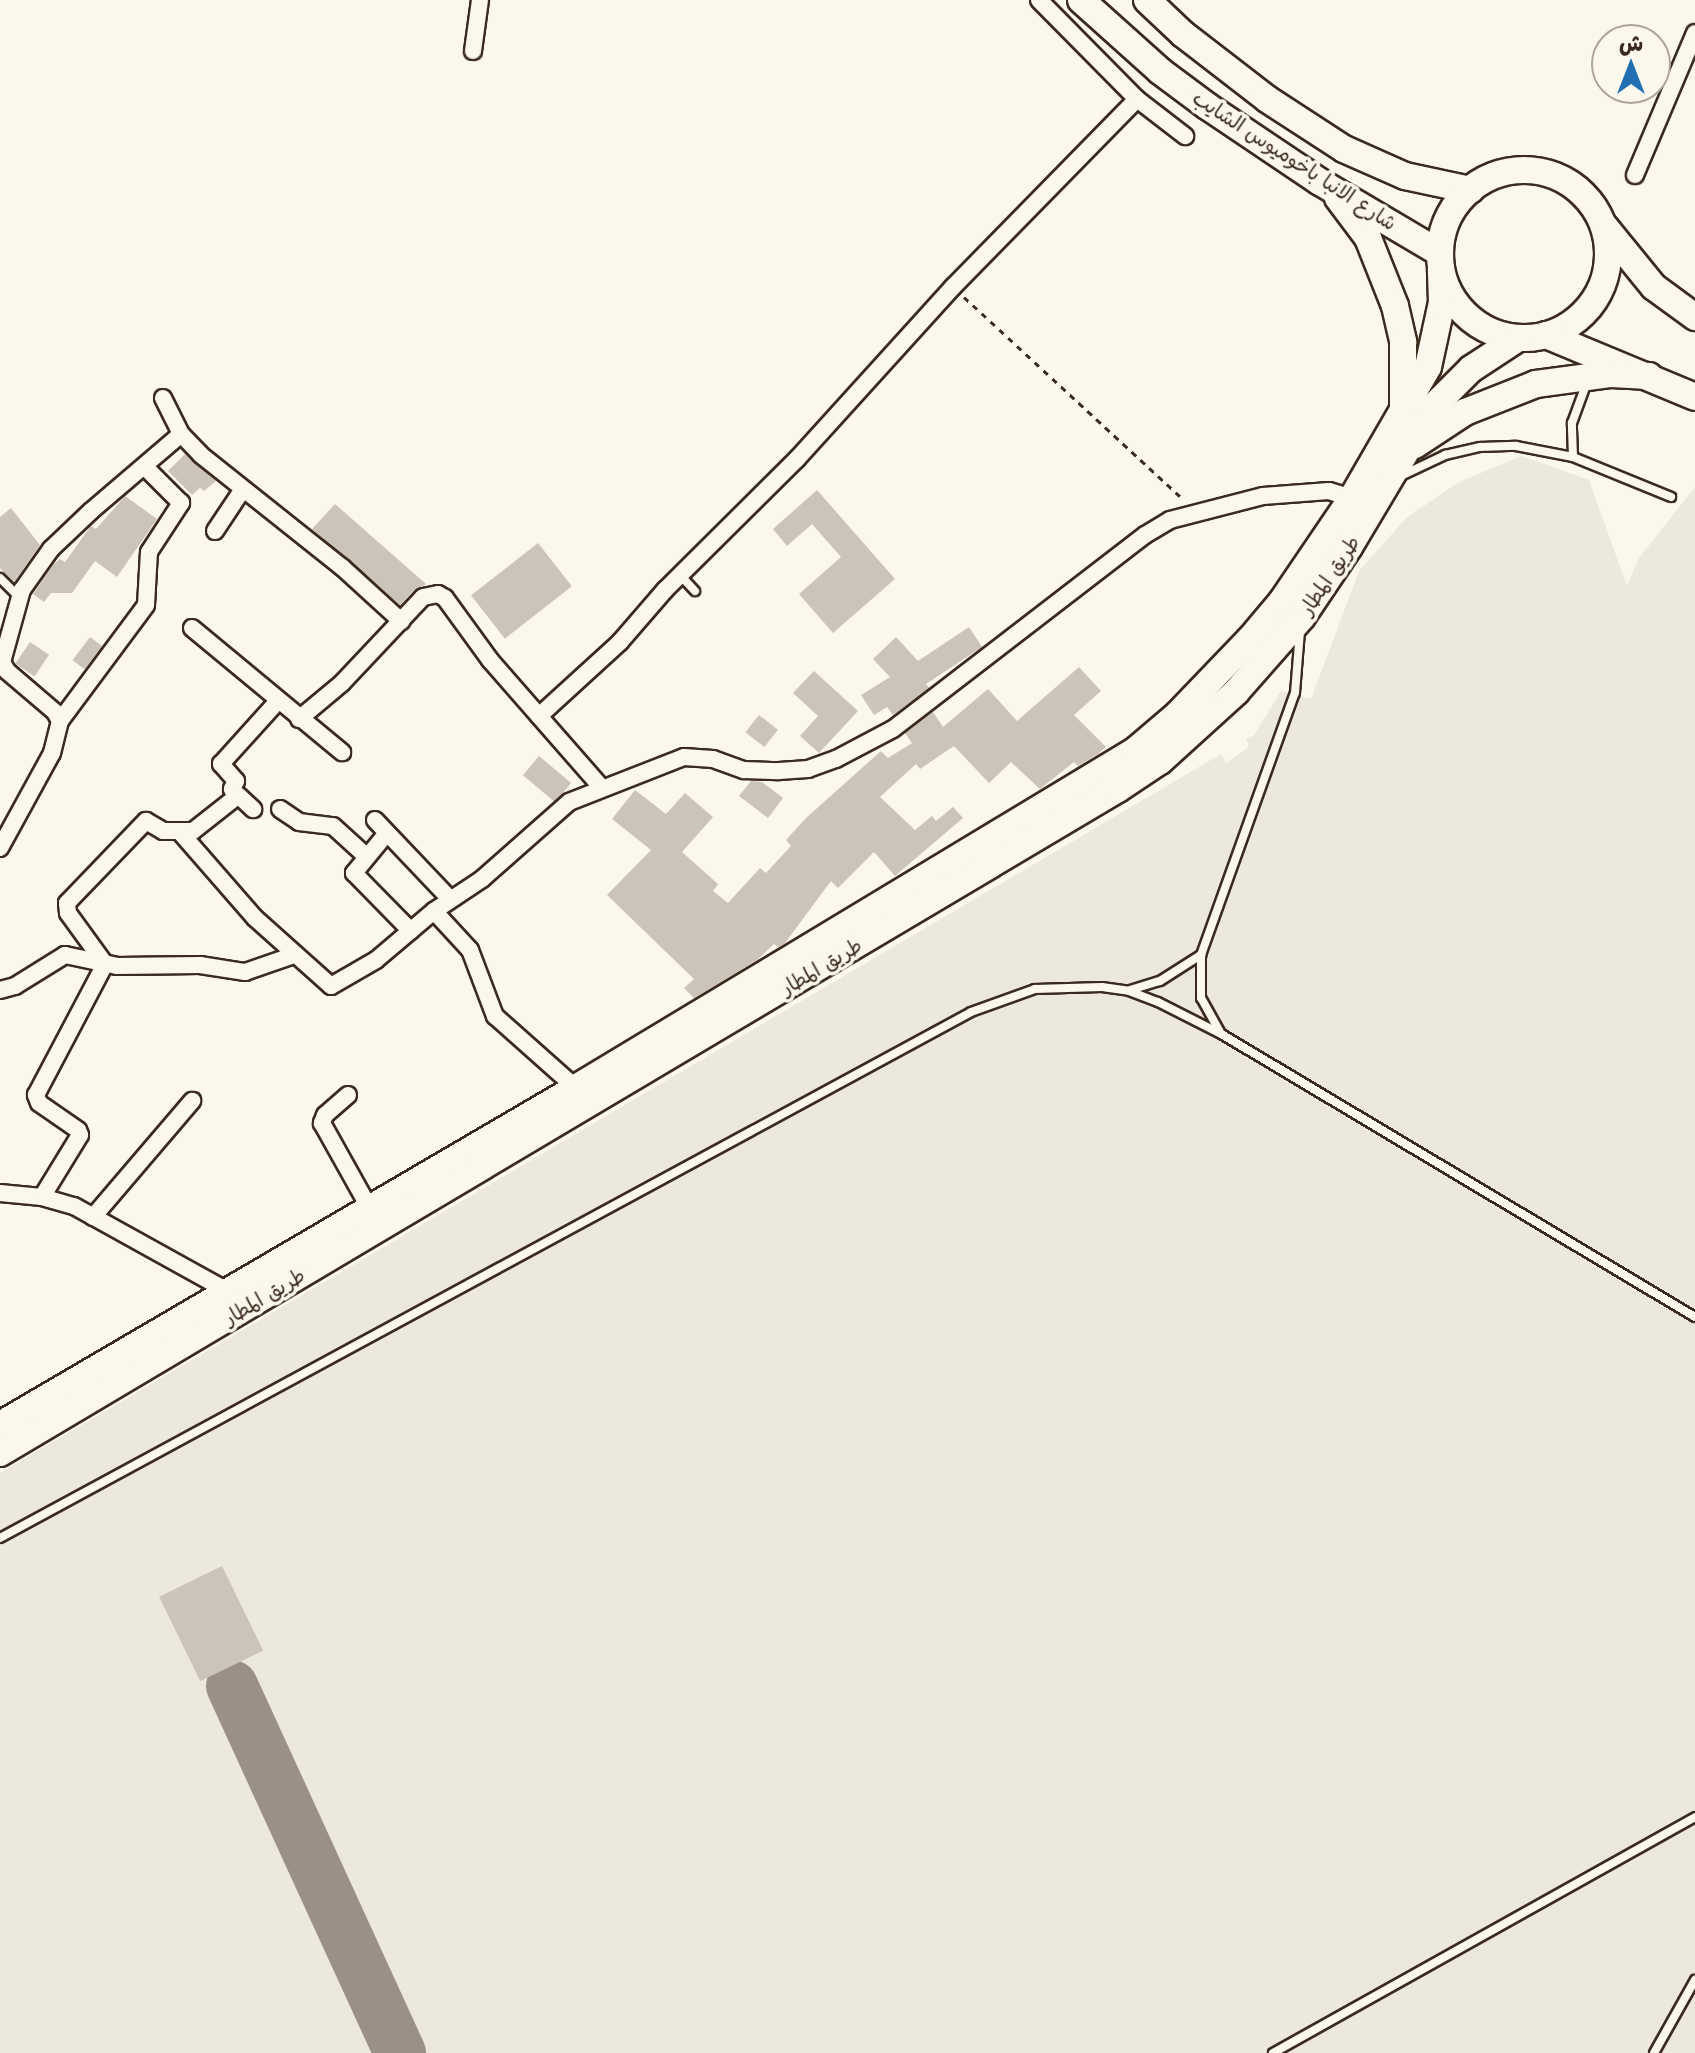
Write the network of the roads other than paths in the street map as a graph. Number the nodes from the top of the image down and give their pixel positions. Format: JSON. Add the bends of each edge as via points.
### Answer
{"nodes":[{"id":1,"x":480,"y":0,"type":"edge"},
{"id":2,"x":1039,"y":0,"type":"edge"},
{"id":3,"x":1081,"y":0,"type":"edge"},
{"id":4,"x":1147,"y":0,"type":"edge"},
{"id":5,"x":1695,"y":33,"type":"edge"},
{"id":6,"x":473,"y":51,"type":"dead end"},
{"id":7,"x":1137,"y":99,"type":"junction"},
{"id":8,"x":1185,"y":136,"type":"dead end"},
{"id":9,"x":1635,"y":175,"type":"dead end"},
{"id":10,"x":1320,"y":182,"type":"junction"},
{"id":11,"x":1471,"y":190,"type":"junction"},
{"id":12,"x":1602,"y":224,"type":"junction"},
{"id":13,"x":1440,"y":261,"type":"junction"},
{"id":14,"x":1695,"y":317,"type":"edge"},
{"id":15,"x":1546,"y":335,"type":"junction"},
{"id":16,"x":1517,"y":339,"type":"junction"},
{"id":17,"x":1592,"y":376,"type":"junction"},
{"id":18,"x":1649,"y":376,"type":"junction"},
{"id":19,"x":1695,"y":397,"type":"edge"},
{"id":20,"x":163,"y":398,"type":"dead end"},
{"id":21,"x":1402,"y":415,"type":"junction"},
{"id":22,"x":181,"y":434,"type":"junction"},
{"id":23,"x":1403,"y":455,"type":"junction"},
{"id":24,"x":1573,"y":457,"type":"junction"},
{"id":25,"x":144,"y":466,"type":"junction"},
{"id":26,"x":243,"y":489,"type":"junction"},
{"id":27,"x":1383,"y":489,"type":"junction"},
{"id":28,"x":1671,"y":497,"type":"dead end"},
{"id":29,"x":1352,"y":498,"type":"junction"},
{"id":30,"x":215,"y":531,"type":"dead end"},
{"id":31,"x":680,"y":575,"type":"junction"},
{"id":32,"x":0,"y":578,"type":"edge"},
{"id":33,"x":695,"y":591,"type":"dead end"},
{"id":34,"x":20,"y":598,"type":"junction"},
{"id":35,"x":1292,"y":609,"type":"junction"},
{"id":36,"x":401,"y":621,"type":"junction"},
{"id":37,"x":192,"y":628,"type":"dead end"},
{"id":38,"x":278,"y":701,"type":"junction"},
{"id":39,"x":539,"y":716,"type":"junction"},
{"id":40,"x":299,"y":719,"type":"junction"},
{"id":41,"x":60,"y":721,"type":"junction"},
{"id":42,"x":342,"y":752,"type":"dead end"},
{"id":43,"x":602,"y":788,"type":"junction"},
{"id":44,"x":238,"y":795,"type":"junction"},
{"id":45,"x":253,"y":809,"type":"dead end"},
{"id":46,"x":280,"y":809,"type":"dead end"},
{"id":47,"x":375,"y":820,"type":"dead end"},
{"id":48,"x":180,"y":832,"type":"junction"},
{"id":49,"x":387,"y":833,"type":"junction"},
{"id":50,"x":0,"y":848,"type":"edge"},
{"id":51,"x":366,"y":856,"type":"junction"},
{"id":52,"x":450,"y":899,"type":"junction"},
{"id":53,"x":434,"y":911,"type":"junction"},
{"id":54,"x":411,"y":931,"type":"junction"},
{"id":55,"x":294,"y":955,"type":"junction"},
{"id":56,"x":1201,"y":955,"type":"junction"},
{"id":57,"x":105,"y":964,"type":"junction"},
{"id":58,"x":0,"y":990,"type":"edge"},
{"id":59,"x":1129,"y":991,"type":"junction"},
{"id":60,"x":1223,"y":1035,"type":"junction"},
{"id":61,"x":576,"y":1088,"type":"junction"},
{"id":62,"x":348,"y":1095,"type":"dead end"},
{"id":63,"x":192,"y":1101,"type":"dead end"},
{"id":64,"x":0,"y":1193,"type":"edge"},
{"id":65,"x":42,"y":1197,"type":"junction"},
{"id":66,"x":370,"y":1209,"type":"junction"},
{"id":67,"x":93,"y":1217,"type":"junction"},
{"id":68,"x":229,"y":1292,"type":"junction"},
{"id":69,"x":1695,"y":1317,"type":"edge"},
{"id":70,"x":55,"y":1407,"type":"junction"},
{"id":71,"x":0,"y":1425,"type":"edge"},
{"id":72,"x":0,"y":1453,"type":"edge"},
{"id":73,"x":0,"y":1538,"type":"edge"},
{"id":74,"x":1695,"y":1817,"type":"edge"},
{"id":75,"x":1695,"y":1980,"type":"edge"},
{"id":76,"x":1273,"y":2053,"type":"edge"},
{"id":77,"x":1654,"y":2053,"type":"edge"}],
"edges":[{"from":1,"to":6,"type":"street"},
{"from":2,"to":7,"type":"street"},
{"from":3,"to":10,"type":"main road","name":"شارع الانبا باخوميوس الشايب","via":[[1171,80]]},
{"from":4,"to":11,"type":"main road","name":"شارع الانبا باخوميوس الشايب","via":[[1267,99],[1344,149],[1405,176]]},
{"from":5,"to":9,"type":"street"},
{"from":7,"to":8,"type":"street"},
{"from":7,"to":31,"type":"street","via":[[953,287],[797,459]]},
{"from":10,"to":13,"type":"main road","name":"شارع الانبا باخوميوس الشايب"},
{"from":10,"to":21,"type":"main road","via":[[1348,207],[1384,271],[1403,342]]},
{"from":11,"to":12,"type":"main road","via":[[1509,172],[1541,173],[1584,196]]},
{"from":11,"to":13,"type":"main road","via":[[1447,221]]},
{"from":12,"to":14,"type":"main road","via":[[1654,287]]},
{"from":12,"to":15,"type":"main road","via":[[1608,258],[1599,292],[1577,319]]},
{"from":13,"to":16,"type":"main road","via":[[1452,298],[1473,321]]},
{"from":13,"to":21,"type":"main road","name":"طريق المطار","via":[[1438,335],[1428,367]]},
{"from":15,"to":16,"type":"main road"},
{"from":15,"to":18,"type":"main road"},
{"from":16,"to":23,"type":"main road","name":"طريق المطار","via":[[1450,388]]},
{"from":17,"to":18,"type":"main road"},
{"from":17,"to":23,"type":"main road","via":[[1499,396],[1443,425]]},
{"from":17,"to":24,"type":"lane","via":[[1576,406]]},
{"from":18,"to":19,"type":"main road"},
{"from":20,"to":22,"type":"street"},
{"from":21,"to":29,"type":"main road","name":"طريق المطار"},
{"from":22,"to":25,"type":"street"},
{"from":22,"to":26,"type":"street"},
{"from":23,"to":27,"type":"main road","name":"طريق المطار"},
{"from":24,"to":27,"type":"lane","via":[[1516,446],[1480,447],[1412,469]]},
{"from":24,"to":28,"type":"lane"},
{"from":25,"to":34,"type":"street","via":[[51,549]]},
{"from":25,"to":41,"type":"street","via":[[181,503],[149,552],[146,605]]},
{"from":26,"to":30,"type":"street"},
{"from":26,"to":36,"type":"street"},
{"from":27,"to":35,"type":"main road","name":"طريق المطار"},
{"from":29,"to":35,"type":"main road","name":"طريق المطار"},
{"from":29,"to":43,"type":"street","via":[[1329,491],[1288,493],[1170,520],[868,745],[808,769],[744,770],[713,759],[684,757]]},
{"from":31,"to":33,"type":"lane"},
{"from":31,"to":39,"type":"street","via":[[620,642]]},
{"from":32,"to":34,"type":"lane"},
{"from":34,"to":41,"type":"street","via":[[2,662]]},
{"from":35,"to":56,"type":"lane","via":[[1295,693]]},
{"from":35,"to":61,"type":"main road","name":"طريق المطار","via":[[1136,750]]},
{"from":35,"to":70,"type":"main road","name":"طريق المطار","via":[[1203,725],[1118,789]]},
{"from":36,"to":39,"type":"street","via":[[423,597],[445,598]]},
{"from":36,"to":40,"type":"street"},
{"from":37,"to":38,"type":"street"},
{"from":38,"to":40,"type":"street"},
{"from":38,"to":44,"type":"street","via":[[221,764],[236,781],[232,789]]},
{"from":39,"to":43,"type":"street"},
{"from":40,"to":42,"type":"street"},
{"from":41,"to":50,"type":"street","via":[[52,753]]},
{"from":43,"to":52,"type":"street","via":[[563,806],[482,879]]},
{"from":44,"to":45,"type":"street"},
{"from":44,"to":48,"type":"street","via":[[198,828]]},
{"from":46,"to":51,"type":"street","via":[[301,823],[333,826]]},
{"from":47,"to":49,"type":"street"},
{"from":48,"to":55,"type":"street"},
{"from":48,"to":57,"type":"street","via":[[163,831],[146,821],[67,903],[68,913]]},
{"from":49,"to":51,"type":"street"},
{"from":49,"to":52,"type":"street"},
{"from":51,"to":54,"type":"street","via":[[354,873]]},
{"from":52,"to":53,"type":"street"},
{"from":53,"to":54,"type":"street"},
{"from":53,"to":61,"type":"street","via":[[470,950],[495,1016]]},
{"from":54,"to":55,"type":"street","via":[[376,960],[331,986]]},
{"from":55,"to":57,"type":"street","via":[[245,972],[200,965]]},
{"from":56,"to":59,"type":"lane","via":[[1160,981]]},
{"from":56,"to":60,"type":"lane","via":[[1201,998]]},
{"from":57,"to":58,"type":"street","via":[[57,956],[15,986]]},
{"from":57,"to":65,"type":"street","via":[[36,1095],[80,1135]]},
{"from":59,"to":60,"type":"lane"},
{"from":59,"to":73,"type":"lane","via":[[1035,989],[971,1012]]},
{"from":60,"to":69,"type":"lane"},
{"from":61,"to":66,"type":"main road","name":"طريق المطار"},
{"from":62,"to":66,"type":"street","via":[[322,1123]]},
{"from":63,"to":67,"type":"street"},
{"from":64,"to":65,"type":"street"},
{"from":65,"to":67,"type":"street"},
{"from":66,"to":68,"type":"main road","name":"طريق المطار"},
{"from":67,"to":68,"type":"street"},
{"from":68,"to":70,"type":"main road","name":"طريق المطار"},
{"from":70,"to":71,"type":"main road","name":"طريق المطار"},
{"from":70,"to":72,"type":"main road","name":"طريق المطار"},
{"from":74,"to":76,"type":"lane"},
{"from":75,"to":77,"type":"lane"}]}
